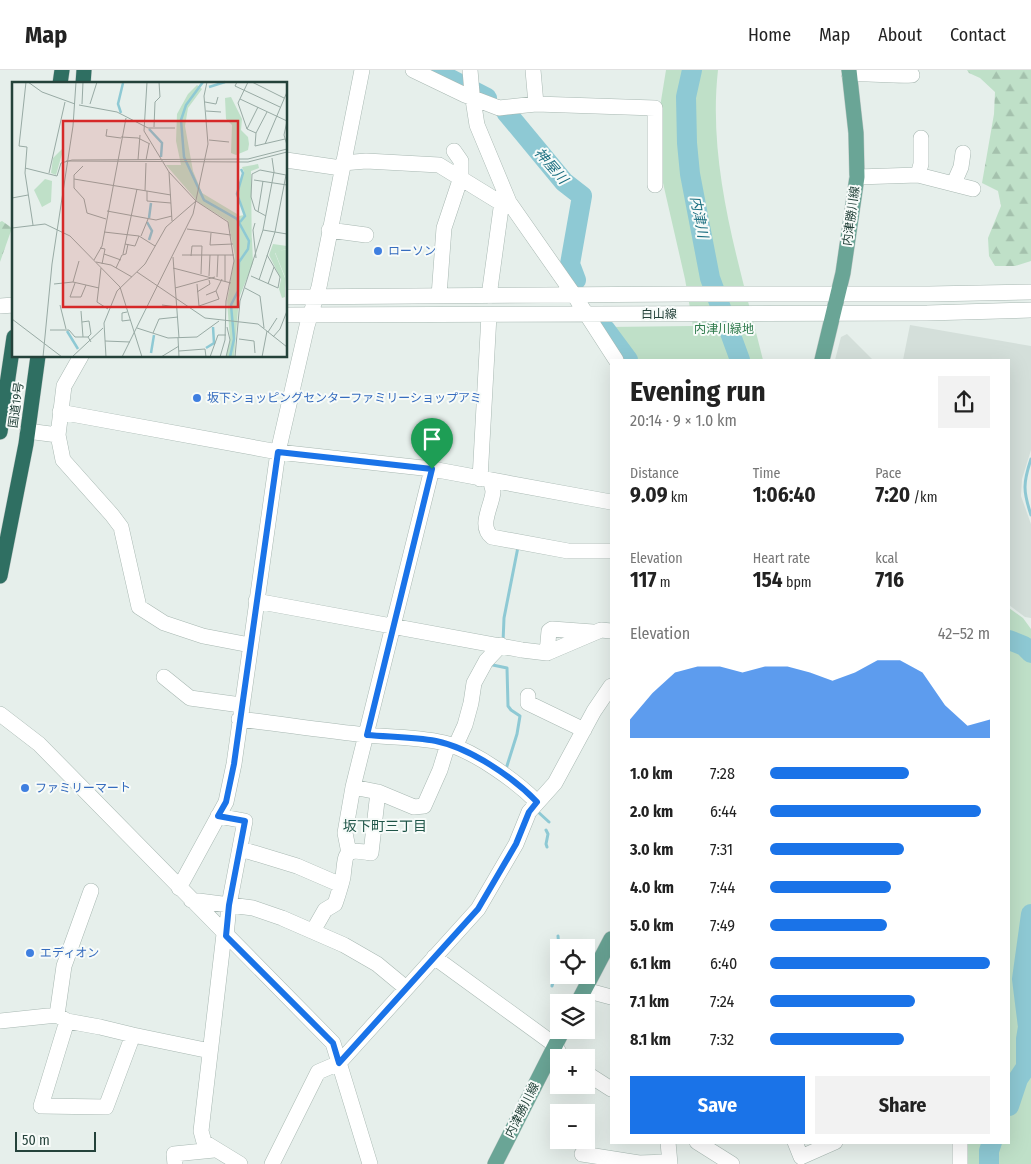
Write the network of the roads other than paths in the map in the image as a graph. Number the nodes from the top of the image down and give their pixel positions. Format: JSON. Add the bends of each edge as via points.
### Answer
{"nodes":[{"id":1,"x":362,"y":70,"type":"edge"},
{"id":2,"x":413,"y":70,"type":"edge"},
{"id":3,"x":533,"y":70,"type":"edge"},
{"id":4,"x":849,"y":72,"type":"edge"},
{"id":5,"x":912,"y":75,"type":"dead end"},
{"id":6,"x":472,"y":86,"type":"edge"},
{"id":7,"x":536,"y":104,"type":"junction"},
{"id":8,"x":921,"y":138,"type":"dead end"},
{"id":9,"x":454,"y":151,"type":"dead end"},
{"id":10,"x":963,"y":153,"type":"dead end"},
{"id":11,"x":288,"y":160,"type":"edge"},
{"id":12,"x":342,"y":166,"type":"junction"},
{"id":13,"x":918,"y":175,"type":"junction"},
{"id":14,"x":857,"y":177,"type":"junction"},
{"id":15,"x":461,"y":178,"type":"junction"},
{"id":16,"x":954,"y":183,"type":"junction"},
{"id":17,"x":655,"y":185,"type":"dead end"},
{"id":18,"x":973,"y":189,"type":"dead end"},
{"id":19,"x":505,"y":202,"type":"junction"},
{"id":20,"x":329,"y":230,"type":"junction"},
{"id":21,"x":366,"y":235,"type":"dead end"},
{"id":22,"x":1031,"y":292,"type":"edge"},
{"id":23,"x":838,"y":294,"type":"junction"},
{"id":24,"x":574,"y":295,"type":"junction"},
{"id":25,"x":439,"y":296,"type":"junction"},
{"id":26,"x":489,"y":296,"type":"junction"},
{"id":27,"x":288,"y":298,"type":"edge"},
{"id":28,"x":316,"y":298,"type":"junction"},
{"id":29,"x":1031,"y":310,"type":"edge"},
{"id":30,"x":833,"y":313,"type":"junction"},
{"id":31,"x":311,"y":315,"type":"junction"},
{"id":32,"x":489,"y":315,"type":"junction"},
{"id":33,"x":587,"y":315,"type":"junction"},
{"id":34,"x":288,"y":316,"type":"edge"},
{"id":35,"x":12,"y":351,"type":"edge"},
{"id":36,"x":38,"y":358,"type":"edge"},
{"id":37,"x":80,"y":358,"type":"edge"},
{"id":38,"x":615,"y":359,"type":"edge"},
{"id":39,"x":822,"y":359,"type":"edge"},
{"id":40,"x":60,"y":412,"type":"junction"},
{"id":41,"x":27,"y":431,"type":"junction"},
{"id":42,"x":0,"y":432,"type":"edge"},
{"id":43,"x":58,"y":435,"type":"junction"},
{"id":44,"x":278,"y":452,"type":"junction"},
{"id":45,"x":432,"y":469,"type":"junction"},
{"id":46,"x":485,"y":480,"type":"junction"},
{"id":47,"x":610,"y":502,"type":"edge"},
{"id":48,"x":610,"y":551,"type":"edge"},
{"id":49,"x":0,"y":576,"type":"edge"},
{"id":50,"x":256,"y":601,"type":"junction"},
{"id":51,"x":393,"y":625,"type":"junction"},
{"id":52,"x":610,"y":631,"type":"edge"},
{"id":53,"x":250,"y":645,"type":"junction"},
{"id":54,"x":500,"y":645,"type":"junction"},
{"id":55,"x":164,"y":677,"type":"dead end"},
{"id":56,"x":610,"y":687,"type":"edge"},
{"id":57,"x":528,"y":696,"type":"dead end"},
{"id":58,"x":240,"y":712,"type":"junction"},
{"id":59,"x":0,"y":714,"type":"edge"},
{"id":60,"x":584,"y":730,"type":"junction"},
{"id":61,"x":367,"y":735,"type":"junction"},
{"id":62,"x":452,"y":745,"type":"junction"},
{"id":63,"x":353,"y":788,"type":"junction"},
{"id":64,"x":378,"y":792,"type":"junction"},
{"id":65,"x":537,"y":802,"type":"junction"},
{"id":66,"x":218,"y":816,"type":"junction"},
{"id":67,"x":241,"y":850,"type":"junction"},
{"id":68,"x":350,"y":852,"type":"junction"},
{"id":69,"x":341,"y":885,"type":"junction"},
{"id":70,"x":179,"y":888,"type":"junction"},
{"id":71,"x":90,"y":891,"type":"dead end"},
{"id":72,"x":191,"y":900,"type":"junction"},
{"id":73,"x":229,"y":905,"type":"junction"},
{"id":74,"x":313,"y":931,"type":"junction"},
{"id":75,"x":225,"y":935,"type":"junction"},
{"id":76,"x":610,"y":941,"type":"edge"},
{"id":77,"x":434,"y":956,"type":"junction"},
{"id":78,"x":406,"y":988,"type":"junction"},
{"id":79,"x":582,"y":994,"type":"edge"},
{"id":80,"x":595,"y":996,"type":"edge"},
{"id":81,"x":610,"y":997,"type":"edge"},
{"id":82,"x":62,"y":1018,"type":"junction"},
{"id":83,"x":0,"y":1021,"type":"edge"},
{"id":84,"x":132,"y":1035,"type":"junction"},
{"id":85,"x":554,"y":1049,"type":"edge"},
{"id":86,"x":210,"y":1051,"type":"junction"},
{"id":87,"x":339,"y":1063,"type":"junction"},
{"id":88,"x":550,"y":1066,"type":"edge"},
{"id":89,"x":595,"y":1079,"type":"edge"},
{"id":90,"x":610,"y":1088,"type":"edge"},
{"id":91,"x":668,"y":1144,"type":"edge"},
{"id":92,"x":700,"y":1144,"type":"edge"},
{"id":93,"x":796,"y":1144,"type":"edge"},
{"id":94,"x":830,"y":1144,"type":"edge"},
{"id":95,"x":960,"y":1144,"type":"edge"},
{"id":96,"x":214,"y":1150,"type":"junction"},
{"id":97,"x":582,"y":1154,"type":"dead end"},
{"id":98,"x":670,"y":1163,"type":"edge"},
{"id":99,"x":175,"y":1164,"type":"edge"},
{"id":100,"x":240,"y":1164,"type":"edge"},
{"id":101,"x":272,"y":1164,"type":"edge"},
{"id":102,"x":370,"y":1164,"type":"edge"},
{"id":103,"x":495,"y":1164,"type":"edge"},
{"id":104,"x":732,"y":1164,"type":"edge"},
{"id":105,"x":960,"y":1164,"type":"edge"}],
"edges":[{"from":1,"to":12,"type":"street"},
{"from":2,"to":6,"type":"street"},
{"from":3,"to":7,"type":"street"},
{"from":4,"to":5,"type":"street"},
{"from":4,"to":14,"type":"main road","name":"内津勝川線"},
{"from":6,"to":7,"type":"street","via":[[499,108]]},
{"from":6,"to":19,"type":"street","via":[[477,125]]},
{"from":7,"to":17,"type":"street","via":[[656,108]]},
{"from":8,"to":13,"type":"street"},
{"from":9,"to":15,"type":"street","via":[[461,161]]},
{"from":10,"to":16,"type":"street"},
{"from":11,"to":12,"type":"street"},
{"from":12,"to":15,"type":"street","via":[[366,161],[439,165]]},
{"from":12,"to":20,"type":"street"},
{"from":13,"to":14,"type":"street"},
{"from":13,"to":16,"type":"street"},
{"from":14,"to":23,"type":"main road","name":"内津勝川線"},
{"from":15,"to":19,"type":"street","via":[[496,200]]},
{"from":15,"to":25,"type":"street","via":[[444,228]]},
{"from":16,"to":18,"type":"street"},
{"from":19,"to":24,"type":"street"},
{"from":19,"to":26,"type":"street"},
{"from":20,"to":21,"type":"street"},
{"from":20,"to":28,"type":"street"},
{"from":22,"to":23,"type":"street","name":"白山線"},
{"from":23,"to":24,"type":"street","name":"白山線"},
{"from":23,"to":30,"type":"main road","name":"内津勝川線"},
{"from":24,"to":26,"type":"street","name":"白山線"},
{"from":24,"to":33,"type":"street"},
{"from":25,"to":26,"type":"street","name":"白山線"},
{"from":25,"to":28,"type":"street","name":"白山線"},
{"from":27,"to":28,"type":"street","name":"白山線"},
{"from":28,"to":31,"type":"street"},
{"from":29,"to":30,"type":"street","name":"白山線"},
{"from":30,"to":33,"type":"street","name":"白山線"},
{"from":30,"to":39,"type":"main road","name":"内津勝川線"},
{"from":31,"to":32,"type":"street","name":"白山線"},
{"from":31,"to":34,"type":"street","name":"白山線"},
{"from":31,"to":44,"type":"street"},
{"from":32,"to":33,"type":"street","name":"白山線"},
{"from":32,"to":46,"type":"street"},
{"from":33,"to":38,"type":"street"},
{"from":35,"to":42,"type":"highway","name":"国道19号"},
{"from":36,"to":41,"type":"highway","name":"国道19号"},
{"from":37,"to":40,"type":"street","via":[[64,386]]},
{"from":40,"to":43,"type":"street"},
{"from":40,"to":44,"type":"street"},
{"from":41,"to":43,"type":"street"},
{"from":41,"to":49,"type":"highway","name":"国道19号"},
{"from":43,"to":53,"type":"street","via":[[63,460],[121,527],[139,607],[164,623],[203,636]]},
{"from":44,"to":45,"type":"street"},
{"from":44,"to":50,"type":"street"},
{"from":45,"to":46,"type":"street"},
{"from":45,"to":51,"type":"street"},
{"from":46,"to":47,"type":"street"},
{"from":46,"to":48,"type":"street","via":[[493,492],[485,527],[492,537],[568,551]]},
{"from":50,"to":51,"type":"street"},
{"from":50,"to":53,"type":"street"},
{"from":51,"to":54,"type":"street"},
{"from":51,"to":61,"type":"street"},
{"from":52,"to":54,"type":"street","via":[[601,630],[547,653]]},
{"from":53,"to":58,"type":"street"},
{"from":54,"to":62,"type":"street","via":[[486,661],[474,683],[464,726]]},
{"from":55,"to":58,"type":"street","via":[[190,698]]},
{"from":56,"to":60,"type":"street"},
{"from":57,"to":60,"type":"street","via":[[528,703]]},
{"from":58,"to":61,"type":"street"},
{"from":58,"to":66,"type":"street","via":[[226,802]]},
{"from":59,"to":70,"type":"street","via":[[39,744]]},
{"from":60,"to":65,"type":"street","via":[[555,783]]},
{"from":61,"to":62,"type":"street"},
{"from":61,"to":63,"type":"street"},
{"from":62,"to":64,"type":"street","via":[[424,806],[414,807]]},
{"from":62,"to":65,"type":"street","via":[[467,751],[524,788]]},
{"from":63,"to":64,"type":"street"},
{"from":63,"to":68,"type":"street","via":[[345,833]]},
{"from":64,"to":68,"type":"street","via":[[371,853]]},
{"from":65,"to":77,"type":"street","via":[[478,909]]},
{"from":66,"to":67,"type":"street","via":[[245,821]]},
{"from":66,"to":70,"type":"street"},
{"from":67,"to":69,"type":"street","via":[[298,866]]},
{"from":67,"to":73,"type":"street"},
{"from":68,"to":69,"type":"street","via":[[344,861]]},
{"from":69,"to":74,"type":"street","via":[[335,904],[325,910]]},
{"from":70,"to":72,"type":"street"},
{"from":71,"to":82,"type":"street","via":[[64,966]]},
{"from":72,"to":73,"type":"street"},
{"from":72,"to":75,"type":"street"},
{"from":73,"to":74,"type":"street","via":[[253,908]]},
{"from":73,"to":75,"type":"street"},
{"from":74,"to":78,"type":"street","via":[[377,964]]},
{"from":75,"to":86,"type":"street"},
{"from":75,"to":87,"type":"street","via":[[333,1043]]},
{"from":76,"to":79,"type":"main road"},
{"from":77,"to":78,"type":"street"},
{"from":77,"to":85,"type":"street"},
{"from":78,"to":87,"type":"street"},
{"from":80,"to":81,"type":"street"},
{"from":82,"to":83,"type":"street"},
{"from":82,"to":84,"type":"street"},
{"from":82,"to":84,"type":"street","via":[[41,1106],[106,1107]]},
{"from":84,"to":86,"type":"street"},
{"from":86,"to":96,"type":"street","via":[[200,1131],[204,1142]]},
{"from":87,"to":101,"type":"street","via":[[318,1072]]},
{"from":87,"to":102,"type":"street"},
{"from":88,"to":103,"type":"main road","name":"内津勝川線"},
{"from":89,"to":90,"type":"street"},
{"from":91,"to":98,"type":"street"},
{"from":92,"to":104,"type":"street"},
{"from":93,"to":94,"type":"street","via":[[801,1157]]},
{"from":95,"to":105,"type":"street"},
{"from":96,"to":99,"type":"street","via":[[174,1154]]},
{"from":96,"to":100,"type":"street"},
{"from":97,"to":98,"type":"street","via":[[639,1163]]}]}
